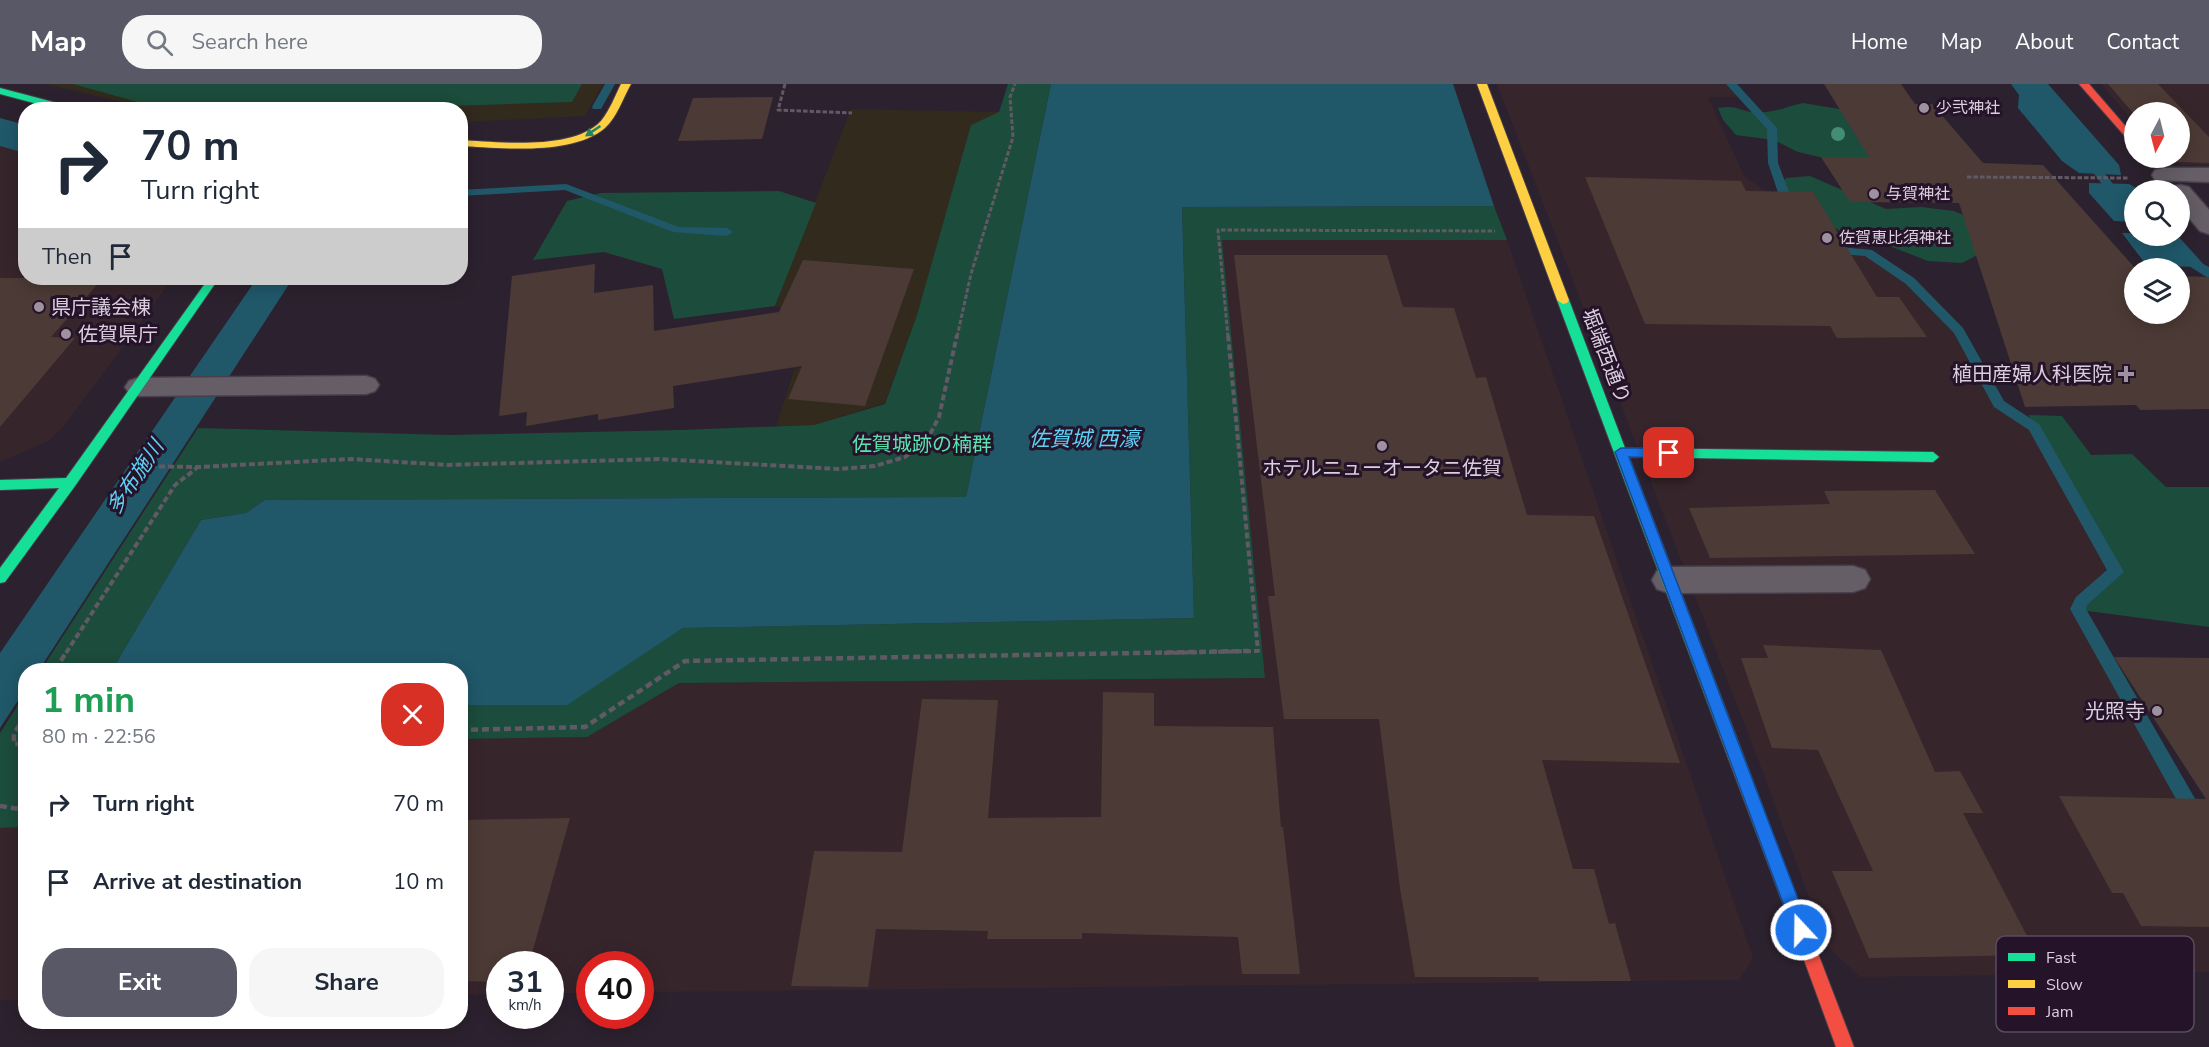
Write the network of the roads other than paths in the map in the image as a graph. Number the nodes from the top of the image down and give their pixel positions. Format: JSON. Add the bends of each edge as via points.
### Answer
{"nodes":[{"id":1,"x":626,"y":84,"type":"edge"},
{"id":2,"x":1482,"y":84,"type":"edge"},
{"id":3,"x":2084,"y":84,"type":"edge"},
{"id":4,"x":0,"y":91,"type":"edge"},
{"id":5,"x":42,"y":102,"type":"edge"},
{"id":6,"x":2124,"y":130,"type":"edge"},
{"id":7,"x":468,"y":143,"type":"edge"},
{"id":8,"x":2209,"y":175,"type":"edge"},
{"id":9,"x":2168,"y":179,"type":"edge"},
{"id":10,"x":2209,"y":226,"type":"edge"},
{"id":11,"x":209,"y":285,"type":"edge"},
{"id":12,"x":366,"y":385,"type":"dead end"},
{"id":13,"x":138,"y":387,"type":"junction"},
{"id":14,"x":1621,"y":452,"type":"junction"},
{"id":15,"x":1933,"y":457,"type":"dead end"},
{"id":16,"x":70,"y":483,"type":"junction"},
{"id":17,"x":0,"y":484,"type":"edge"},
{"id":18,"x":0,"y":578,"type":"edge"},
{"id":19,"x":1853,"y":579,"type":"dead end"},
{"id":20,"x":1670,"y":580,"type":"junction"},
{"id":21,"x":1845,"y":1047,"type":"edge"}],
"edges":[{"from":1,"to":7,"type":"street","one_way":true,"via":[[601,127],[586,137],[550,143]]},
{"from":2,"to":14,"type":"street","name":"堀端西通り"},
{"from":3,"to":6,"type":"street"},
{"from":4,"to":5,"type":"street"},
{"from":8,"to":9,"type":"street"},
{"from":9,"to":10,"type":"street"},
{"from":11,"to":13,"type":"street"},
{"from":12,"to":13,"type":"lane"},
{"from":13,"to":16,"type":"street"},
{"from":14,"to":15,"type":"street"},
{"from":14,"to":20,"type":"street","name":"堀端西通り"},
{"from":16,"to":17,"type":"street"},
{"from":16,"to":18,"type":"street"},
{"from":19,"to":20,"type":"street"},
{"from":20,"to":21,"type":"street","name":"堀端西通り"}]}
